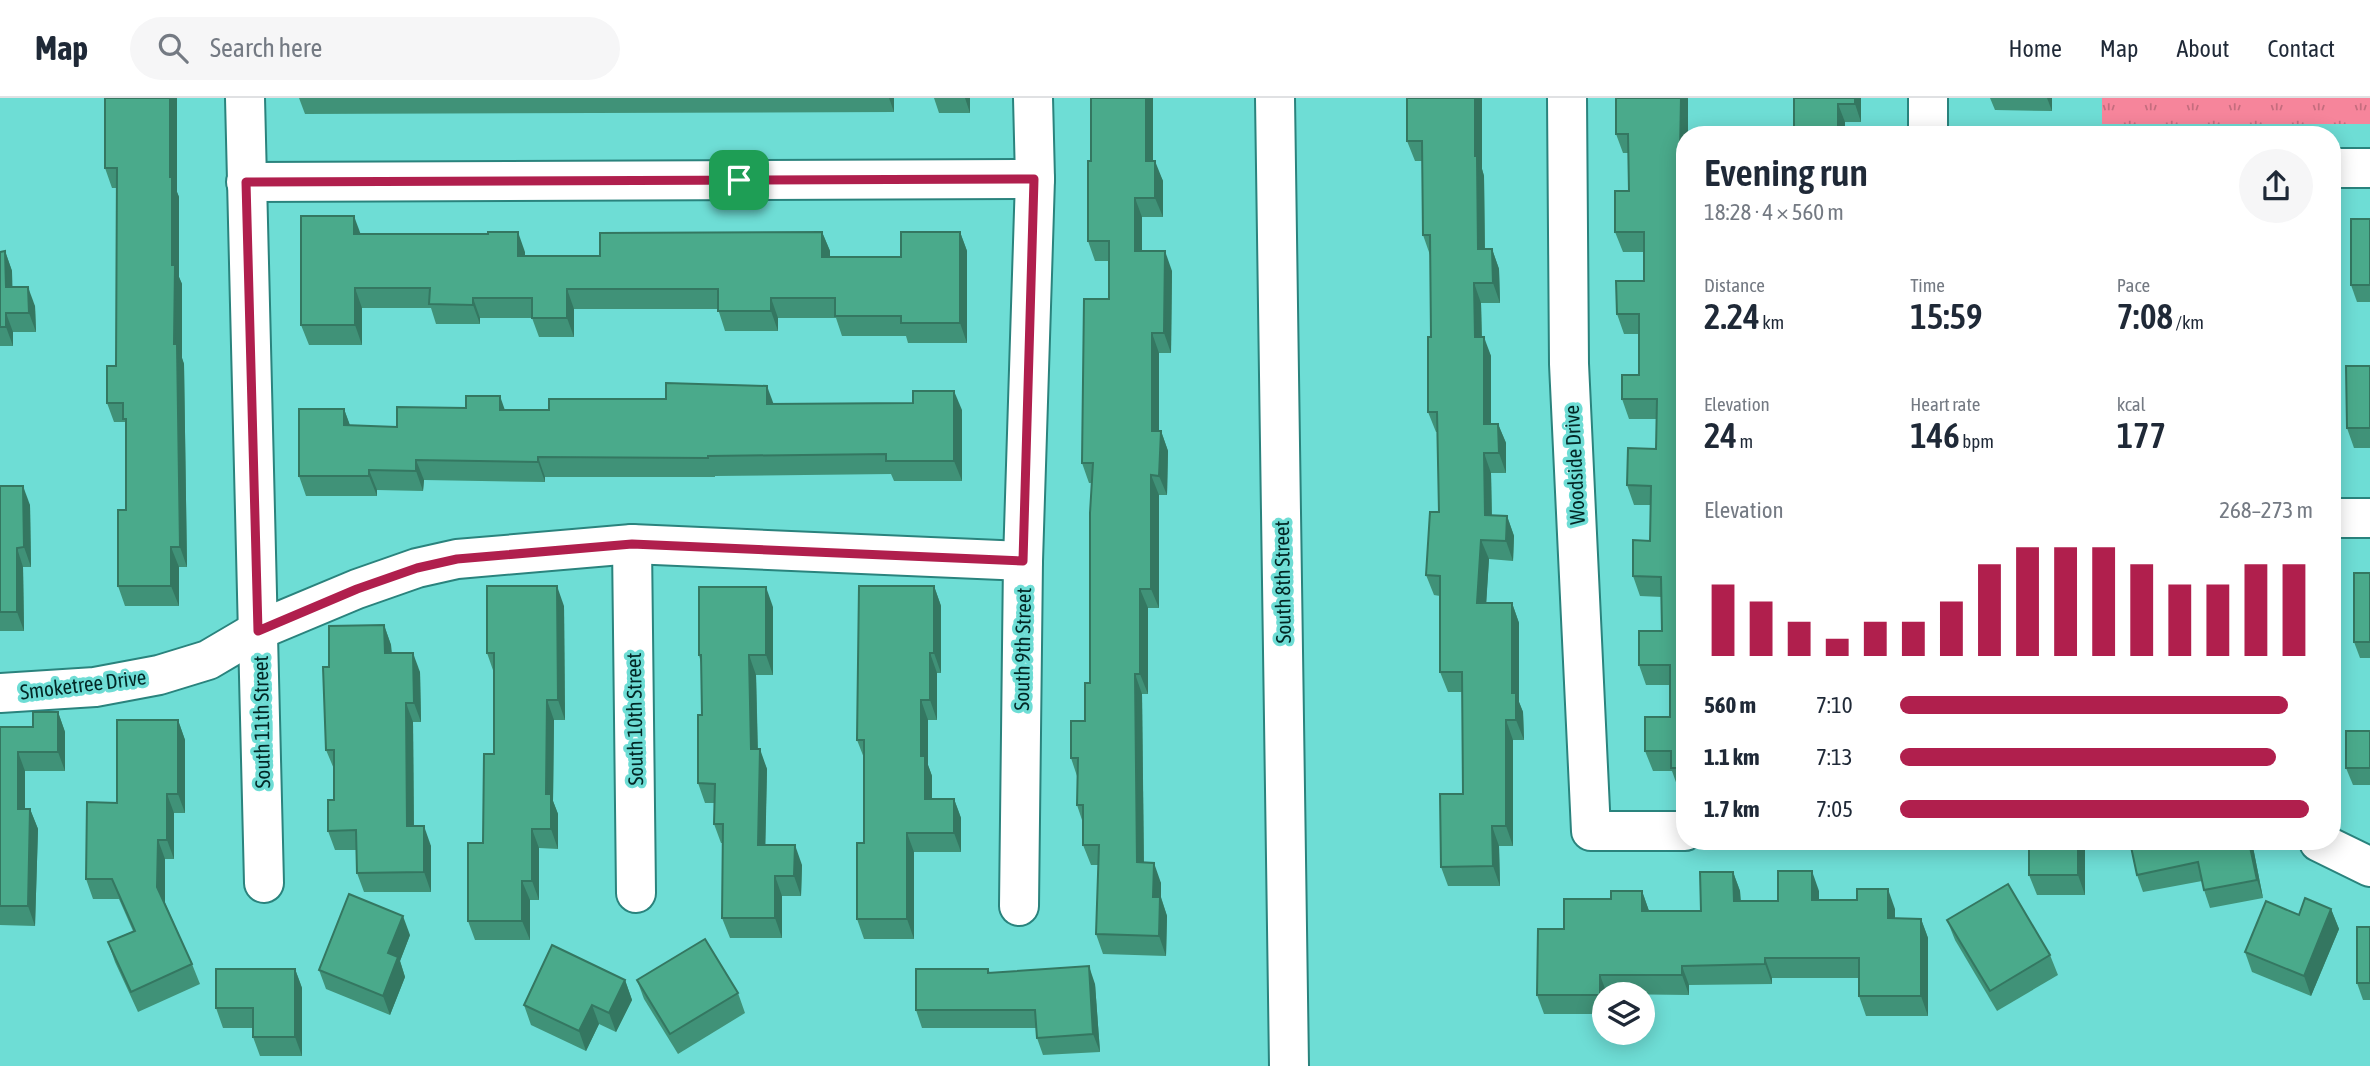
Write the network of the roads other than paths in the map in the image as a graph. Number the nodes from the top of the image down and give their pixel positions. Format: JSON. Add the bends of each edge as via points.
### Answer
{"nodes":[{"id":1,"x":245,"y":98,"type":"edge"},
{"id":2,"x":1033,"y":98,"type":"edge"},
{"id":3,"x":1275,"y":98,"type":"edge"},
{"id":4,"x":1567,"y":98,"type":"edge"},
{"id":5,"x":1928,"y":98,"type":"edge"},
{"id":6,"x":1928,"y":126,"type":"edge"},
{"id":7,"x":2341,"y":168,"type":"edge"},
{"id":8,"x":2370,"y":168,"type":"edge"},
{"id":9,"x":1034,"y":179,"type":"junction"},
{"id":10,"x":246,"y":182,"type":"junction"},
{"id":11,"x":2341,"y":518,"type":"edge"},
{"id":12,"x":2370,"y":518,"type":"edge"},
{"id":13,"x":632,"y":544,"type":"junction"},
{"id":14,"x":1023,"y":561,"type":"junction"},
{"id":15,"x":258,"y":631,"type":"junction"},
{"id":16,"x":0,"y":693,"type":"edge"},
{"id":17,"x":1676,"y":831,"type":"edge"},
{"id":18,"x":2334,"y":850,"type":"edge"},
{"id":19,"x":2370,"y":867,"type":"edge"},
{"id":20,"x":264,"y":883,"type":"dead end"},
{"id":21,"x":636,"y":893,"type":"dead end"},
{"id":22,"x":1019,"y":906,"type":"dead end"},
{"id":23,"x":1289,"y":1066,"type":"edge"}],
"edges":[{"from":1,"to":10,"type":"street","name":"South 11th Street"},
{"from":2,"to":9,"type":"street","name":"South 9th Street"},
{"from":3,"to":23,"type":"street","name":"South 8th Street"},
{"from":4,"to":17,"type":"street","name":"Woodside Drive","via":[[1569,364],[1591,831]]},
{"from":5,"to":6,"type":"street"},
{"from":7,"to":8,"type":"street"},
{"from":9,"to":10,"type":"street"},
{"from":9,"to":14,"type":"street","name":"South 9th Street"},
{"from":10,"to":15,"type":"street","name":"South 11th Street"},
{"from":11,"to":12,"type":"street"},
{"from":13,"to":14,"type":"street","name":"Smoketree Drive"},
{"from":13,"to":15,"type":"street","name":"Smoketree Drive","via":[[457,559],[417,568]]},
{"from":13,"to":21,"type":"street","name":"South 10th Street"},
{"from":14,"to":22,"type":"street","name":"South 9th Street"},
{"from":15,"to":16,"type":"street","name":"Smoketree Drive","via":[[208,660],[159,675],[95,687]]},
{"from":15,"to":20,"type":"street","name":"South 11th Street"},
{"from":18,"to":19,"type":"street"}]}
